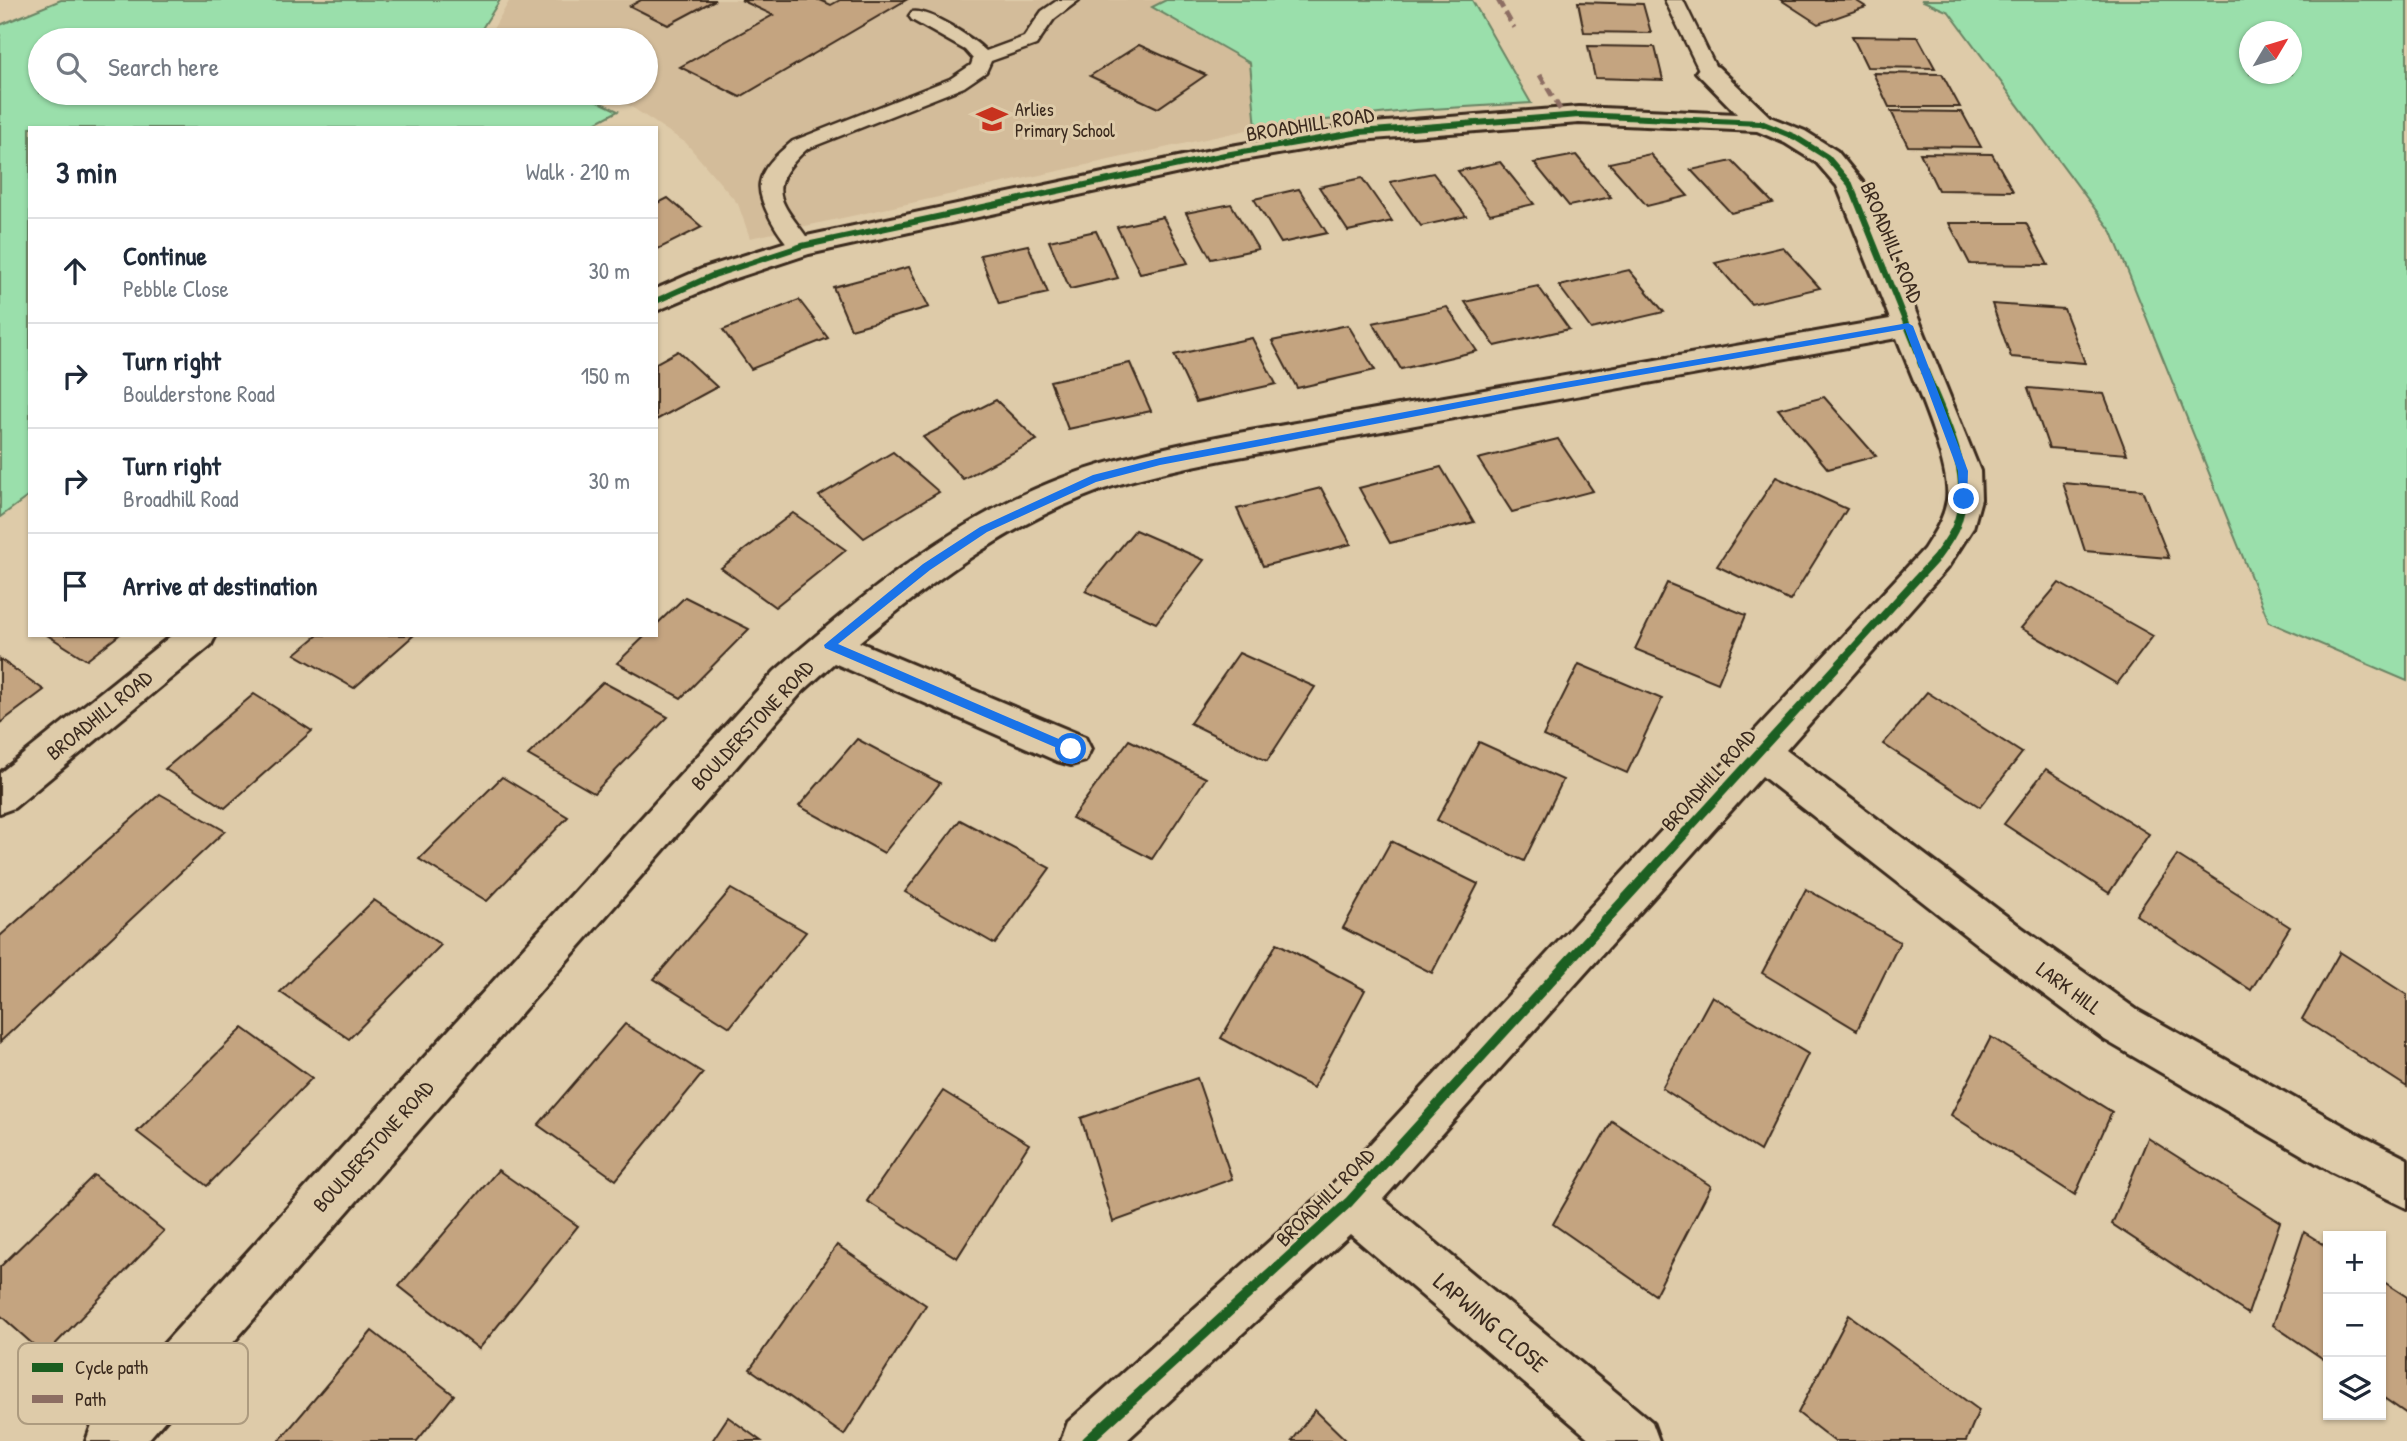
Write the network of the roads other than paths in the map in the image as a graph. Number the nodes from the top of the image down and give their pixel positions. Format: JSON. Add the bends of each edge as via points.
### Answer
{"nodes":[{"id":1,"x":1070,"y":0,"type":"edge"},
{"id":2,"x":1674,"y":0,"type":"edge"},
{"id":3,"x":918,"y":16,"type":"dead end"},
{"id":4,"x":983,"y":58,"type":"junction"},
{"id":5,"x":1709,"y":72,"type":"joint"},
{"id":6,"x":1761,"y":123,"type":"junction"},
{"id":7,"x":802,"y":246,"type":"junction"},
{"id":8,"x":658,"y":300,"type":"edge"},
{"id":9,"x":1908,"y":326,"type":"junction"},
{"id":10,"x":196,"y":637,"type":"edge"},
{"id":11,"x":829,"y":645,"type":"junction"},
{"id":12,"x":1071,"y":749,"type":"dead end"},
{"id":13,"x":1758,"y":751,"type":"junction"},
{"id":14,"x":0,"y":796,"type":"edge"},
{"id":15,"x":2407,"y":1184,"type":"edge"},
{"id":16,"x":1349,"y":1202,"type":"junction"},
{"id":17,"x":199,"y":1343,"type":"edge"},
{"id":18,"x":127,"y":1424,"type":"edge"},
{"id":19,"x":112,"y":1441,"type":"edge"},
{"id":20,"x":1087,"y":1441,"type":"edge"},
{"id":21,"x":1633,"y":1441,"type":"edge"}],
"edges":[{"from":1,"to":4,"type":"lane","via":[[1048,15],[1030,41]]},
{"from":2,"to":5,"type":"lane"},
{"from":3,"to":4,"type":"lane","via":[[971,46]]},
{"from":4,"to":7,"type":"lane","via":[[979,68],[957,83],[800,145],[781,161],[769,181],[772,209]]},
{"from":5,"to":6,"type":"street"},
{"from":6,"to":7,"type":"street","name":"BROADHILL ROAD","via":[[1579,115],[1360,132],[1225,155]]},
{"from":6,"to":9,"type":"street","name":"BROADHILL ROAD","via":[[1827,157],[1850,184]]},
{"from":7,"to":8,"type":"street","name":"BROADHILL ROAD","via":[[714,275]]},
{"from":9,"to":11,"type":"street","name":"BOULDERSTONE ROAD","via":[[1534,390],[1093,479],[983,529],[926,567]]},
{"from":9,"to":13,"type":"street","name":"BROADHILL ROAD","via":[[1963,471],[1964,499],[1956,528],[1936,558]]},
{"from":10,"to":14,"type":"street","name":"BROADHILL ROAD"},
{"from":11,"to":12,"type":"street"},
{"from":11,"to":17,"type":"street","name":"BOULDERSTONE ROAD","via":[[788,682],[704,775]]},
{"from":13,"to":15,"type":"street","name":"LARK HILL","via":[[2121,1025]]},
{"from":13,"to":16,"type":"street","name":"BROADHILL ROAD"},
{"from":16,"to":20,"type":"street","name":"BROADHILL ROAD"},
{"from":16,"to":21,"type":"street","name":"LAPWING CLOSE"},
{"from":18,"to":19,"type":"street","name":"BOULDERSTONE ROAD"}]}
